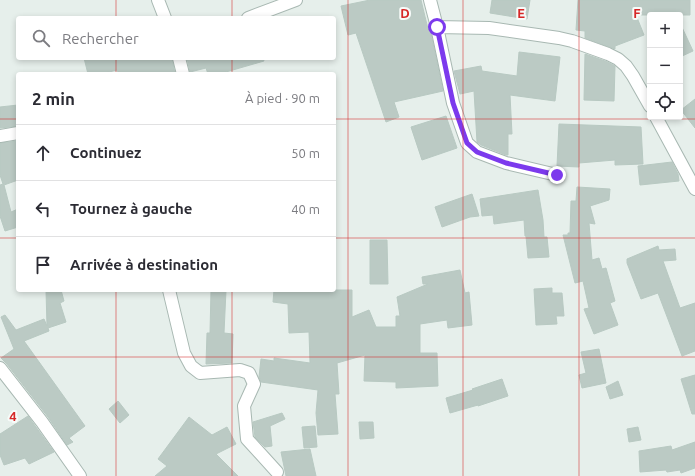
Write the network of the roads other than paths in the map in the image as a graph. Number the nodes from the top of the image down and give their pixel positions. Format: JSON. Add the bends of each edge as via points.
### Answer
{"nodes":[{"id":1,"x":158,"y":0,"type":"edge"},
{"id":2,"x":296,"y":0,"type":"edge"},
{"id":3,"x":430,"y":0,"type":"edge"},
{"id":4,"x":164,"y":16,"type":"edge"},
{"id":5,"x":253,"y":16,"type":"edge"},
{"id":6,"x":437,"y":27,"type":"junction"},
{"id":7,"x":180,"y":60,"type":"edge"},
{"id":8,"x":182,"y":72,"type":"edge"},
{"id":9,"x":647,"y":101,"type":"edge"},
{"id":10,"x":658,"y":120,"type":"edge"},
{"id":11,"x":16,"y":133,"type":"edge"},
{"id":12,"x":0,"y":136,"type":"edge"},
{"id":13,"x":557,"y":175,"type":"dead end"},
{"id":14,"x":695,"y":189,"type":"edge"},
{"id":15,"x":169,"y":292,"type":"edge"},
{"id":16,"x":0,"y":368,"type":"edge"},
{"id":17,"x":277,"y":472,"type":"dead end"},
{"id":18,"x":80,"y":476,"type":"edge"}],
"edges":[{"from":1,"to":4,"type":"street"},
{"from":2,"to":5,"type":"street"},
{"from":3,"to":6,"type":"street"},
{"from":6,"to":9,"type":"street","via":[[489,28],[572,41],[608,54],[626,66]]},
{"from":6,"to":13,"type":"street","via":[[453,103],[467,143],[477,152],[506,163]]},
{"from":7,"to":8,"type":"street"},
{"from":10,"to":14,"type":"street"},
{"from":11,"to":12,"type":"street"},
{"from":15,"to":17,"type":"street","via":[[184,353],[191,366],[200,373],[240,370],[249,373],[254,384],[244,406],[247,439]]},
{"from":16,"to":18,"type":"street"}]}
